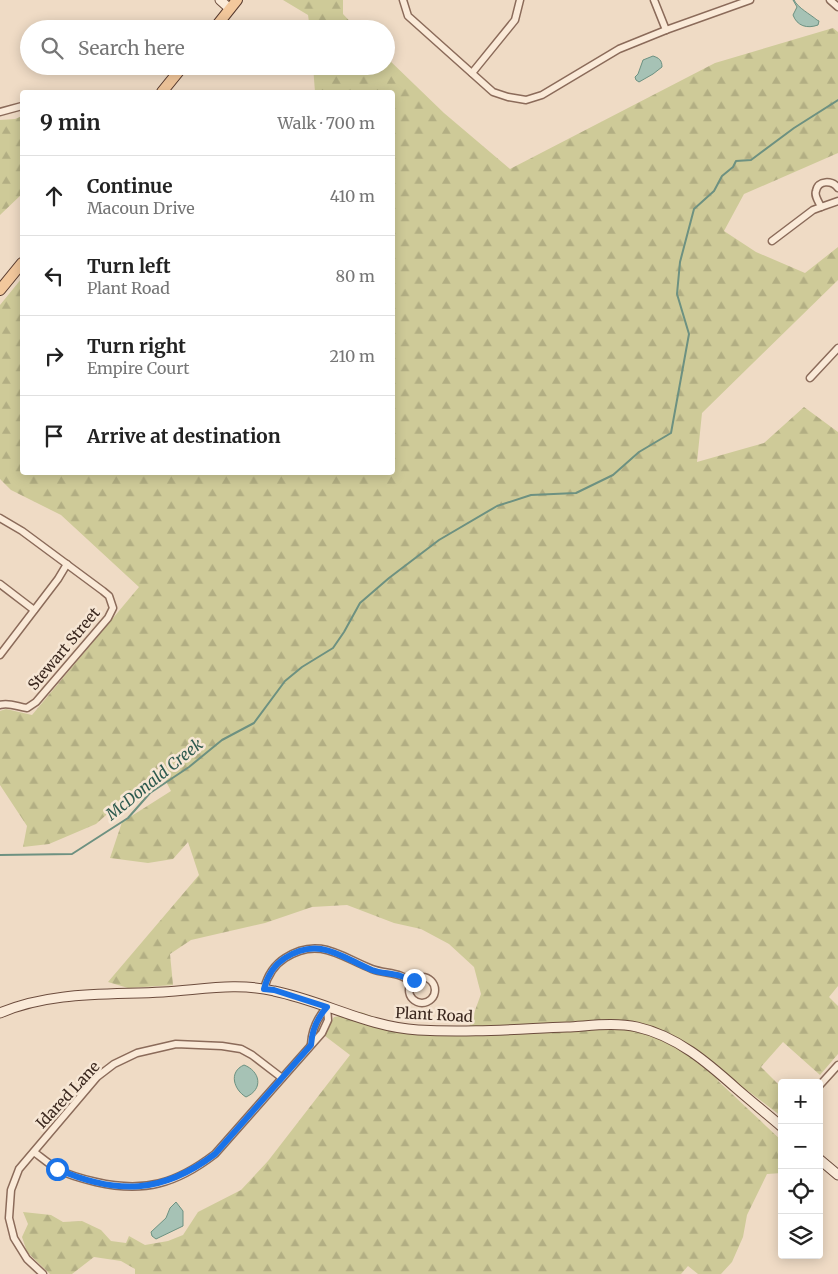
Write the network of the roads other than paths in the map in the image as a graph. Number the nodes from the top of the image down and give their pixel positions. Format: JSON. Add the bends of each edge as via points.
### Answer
{"nodes":[{"id":1,"x":220,"y":0,"type":"edge"},
{"id":2,"x":237,"y":0,"type":"edge"},
{"id":3,"x":404,"y":0,"type":"edge"},
{"id":4,"x":520,"y":0,"type":"edge"},
{"id":5,"x":654,"y":0,"type":"edge"},
{"id":6,"x":750,"y":0,"type":"edge"},
{"id":7,"x":830,"y":0,"type":"edge"},
{"id":8,"x":838,"y":7,"type":"edge"},
{"id":9,"x":230,"y":9,"type":"junction"},
{"id":10,"x":221,"y":20,"type":"edge"},
{"id":11,"x":666,"y":30,"type":"junction"},
{"id":12,"x":472,"y":73,"type":"junction"},
{"id":13,"x":176,"y":75,"type":"edge"},
{"id":14,"x":164,"y":90,"type":"edge"},
{"id":15,"x":20,"y":107,"type":"edge"},
{"id":16,"x":0,"y":112,"type":"edge"},
{"id":17,"x":838,"y":188,"type":"edge"},
{"id":18,"x":838,"y":201,"type":"edge"},
{"id":19,"x":821,"y":207,"type":"junction"},
{"id":20,"x":772,"y":241,"type":"dead end"},
{"id":21,"x":20,"y":265,"type":"edge"},
{"id":22,"x":0,"y":290,"type":"edge"},
{"id":23,"x":838,"y":348,"type":"edge"},
{"id":24,"x":810,"y":378,"type":"dead end"},
{"id":25,"x":0,"y":518,"type":"edge"},
{"id":26,"x":67,"y":564,"type":"junction"},
{"id":27,"x":0,"y":584,"type":"edge"},
{"id":28,"x":34,"y":610,"type":"junction"},
{"id":29,"x":0,"y":655,"type":"edge"},
{"id":30,"x":0,"y":705,"type":"edge"},
{"id":31,"x":411,"y":983,"type":"junction"},
{"id":32,"x":264,"y":989,"type":"junction"},
{"id":33,"x":327,"y":1007,"type":"junction"},
{"id":34,"x":0,"y":1013,"type":"edge"},
{"id":35,"x":838,"y":1065,"type":"edge"},
{"id":36,"x":282,"y":1078,"type":"junction"},
{"id":37,"x":823,"y":1082,"type":"edge"},
{"id":38,"x":778,"y":1124,"type":"edge"},
{"id":39,"x":34,"y":1152,"type":"junction"},
{"id":40,"x":823,"y":1162,"type":"edge"},
{"id":41,"x":838,"y":1175,"type":"edge"},
{"id":42,"x":43,"y":1274,"type":"edge"}],
"edges":[{"from":1,"to":9,"type":"street"},
{"from":2,"to":9,"type":"main road"},
{"from":3,"to":12,"type":"street","via":[[408,16]]},
{"from":4,"to":12,"type":"street","via":[[514,20]]},
{"from":5,"to":11,"type":"street"},
{"from":6,"to":11,"type":"street"},
{"from":7,"to":8,"type":"street"},
{"from":9,"to":10,"type":"main road"},
{"from":11,"to":12,"type":"street","via":[[619,49],[542,95],[526,100],[493,92]]},
{"from":13,"to":14,"type":"main road"},
{"from":15,"to":16,"type":"street"},
{"from":17,"to":19,"type":"street","via":[[830,181],[816,189]]},
{"from":18,"to":19,"type":"street"},
{"from":19,"to":20,"type":"street"},
{"from":21,"to":22,"type":"main road"},
{"from":23,"to":24,"type":"street"},
{"from":25,"to":26,"type":"street"},
{"from":26,"to":28,"type":"street"},
{"from":26,"to":30,"type":"street","name":"Stewart Street","via":[[109,596],[113,608],[36,702],[27,708],[6,703]]},
{"from":27,"to":28,"type":"street"},
{"from":28,"to":29,"type":"street"},
{"from":31,"to":31,"type":"street","via":[[418,978],[426,978],[434,988],[433,997],[418,1003],[409,991]]},
{"from":31,"to":32,"type":"street","via":[[408,978],[372,970],[327,949],[310,948],[282,960],[268,976]]},
{"from":32,"to":33,"type":"street","name":"Plant Road"},
{"from":32,"to":34,"type":"street","name":"Plant Road","via":[[212,987],[57,998]]},
{"from":33,"to":36,"type":"street","via":[[312,1032],[311,1045]]},
{"from":33,"to":38,"type":"street","name":"Plant Road","via":[[406,1029],[458,1032],[636,1026],[666,1036],[695,1054]]},
{"from":35,"to":37,"type":"street"},
{"from":36,"to":39,"type":"street","via":[[215,1154],[171,1180],[142,1187],[114,1186],[57,1169]]},
{"from":36,"to":39,"type":"street","name":"Idared Lane","via":[[241,1049],[176,1044],[137,1053],[97,1077]]},
{"from":39,"to":42,"type":"street","name":"Idared Lane","via":[[19,1169],[11,1190],[9,1218],[14,1238],[27,1259]]},
{"from":40,"to":41,"type":"street"}]}
